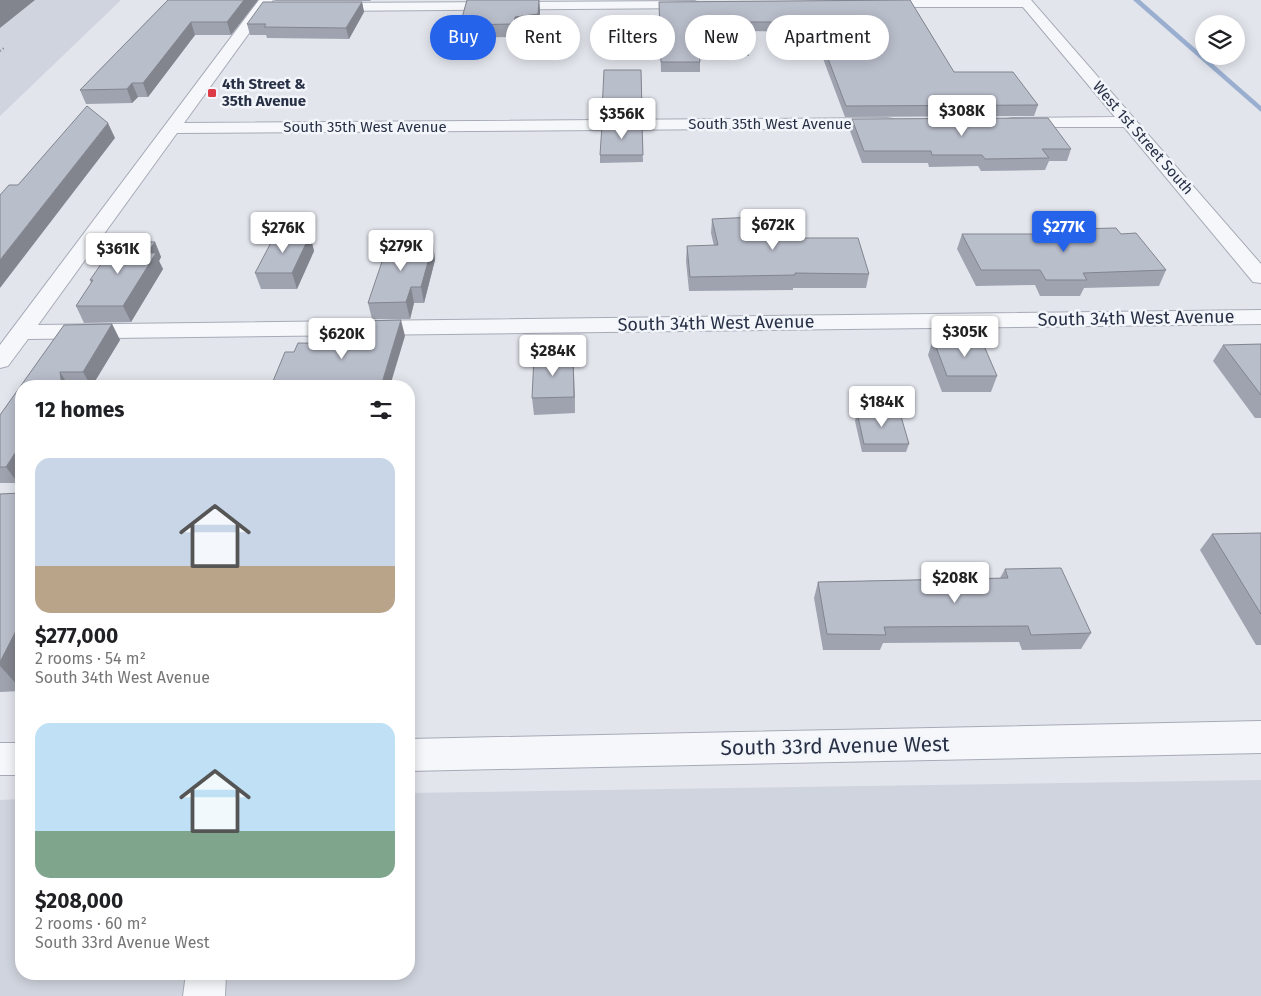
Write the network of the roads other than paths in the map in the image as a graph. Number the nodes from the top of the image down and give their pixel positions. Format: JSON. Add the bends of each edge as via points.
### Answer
{"nodes":[{"id":1,"x":1025,"y":2,"type":"edge"},
{"id":2,"x":857,"y":4,"type":"edge"},
{"id":3,"x":269,"y":5,"type":"edge"},
{"id":4,"x":708,"y":5,"type":"edge"},
{"id":5,"x":310,"y":7,"type":"edge"},
{"id":6,"x":1129,"y":122,"type":"junction"},
{"id":7,"x":899,"y":123,"type":"edge"},
{"id":8,"x":999,"y":123,"type":"edge"},
{"id":9,"x":170,"y":128,"type":"junction"},
{"id":10,"x":1261,"y":277,"type":"edge"},
{"id":11,"x":1261,"y":317,"type":"edge"},
{"id":12,"x":21,"y":332,"type":"junction"},
{"id":13,"x":0,"y":361,"type":"edge"},
{"id":14,"x":1261,"y":737,"type":"edge"},
{"id":15,"x":415,"y":755,"type":"edge"},
{"id":16,"x":0,"y":759,"type":"edge"},
{"id":17,"x":15,"y":759,"type":"edge"},
{"id":18,"x":205,"y":980,"type":"edge"},
{"id":19,"x":204,"y":996,"type":"edge"}],
"edges":[{"from":1,"to":2,"type":"street"},
{"from":1,"to":6,"type":"street","name":"West 1st Street South"},
{"from":3,"to":9,"type":"street"},
{"from":4,"to":5,"type":"street"},
{"from":6,"to":8,"type":"street"},
{"from":6,"to":10,"type":"street","name":"West 1st Street South"},
{"from":7,"to":9,"type":"street","name":"South 35th West Avenue"},
{"from":9,"to":12,"type":"street"},
{"from":11,"to":12,"type":"street","name":"South 34th West Avenue"},
{"from":12,"to":13,"type":"street"},
{"from":14,"to":15,"type":"street","name":"South 33rd Avenue West"},
{"from":16,"to":17,"type":"street"},
{"from":18,"to":19,"type":"street"}]}
